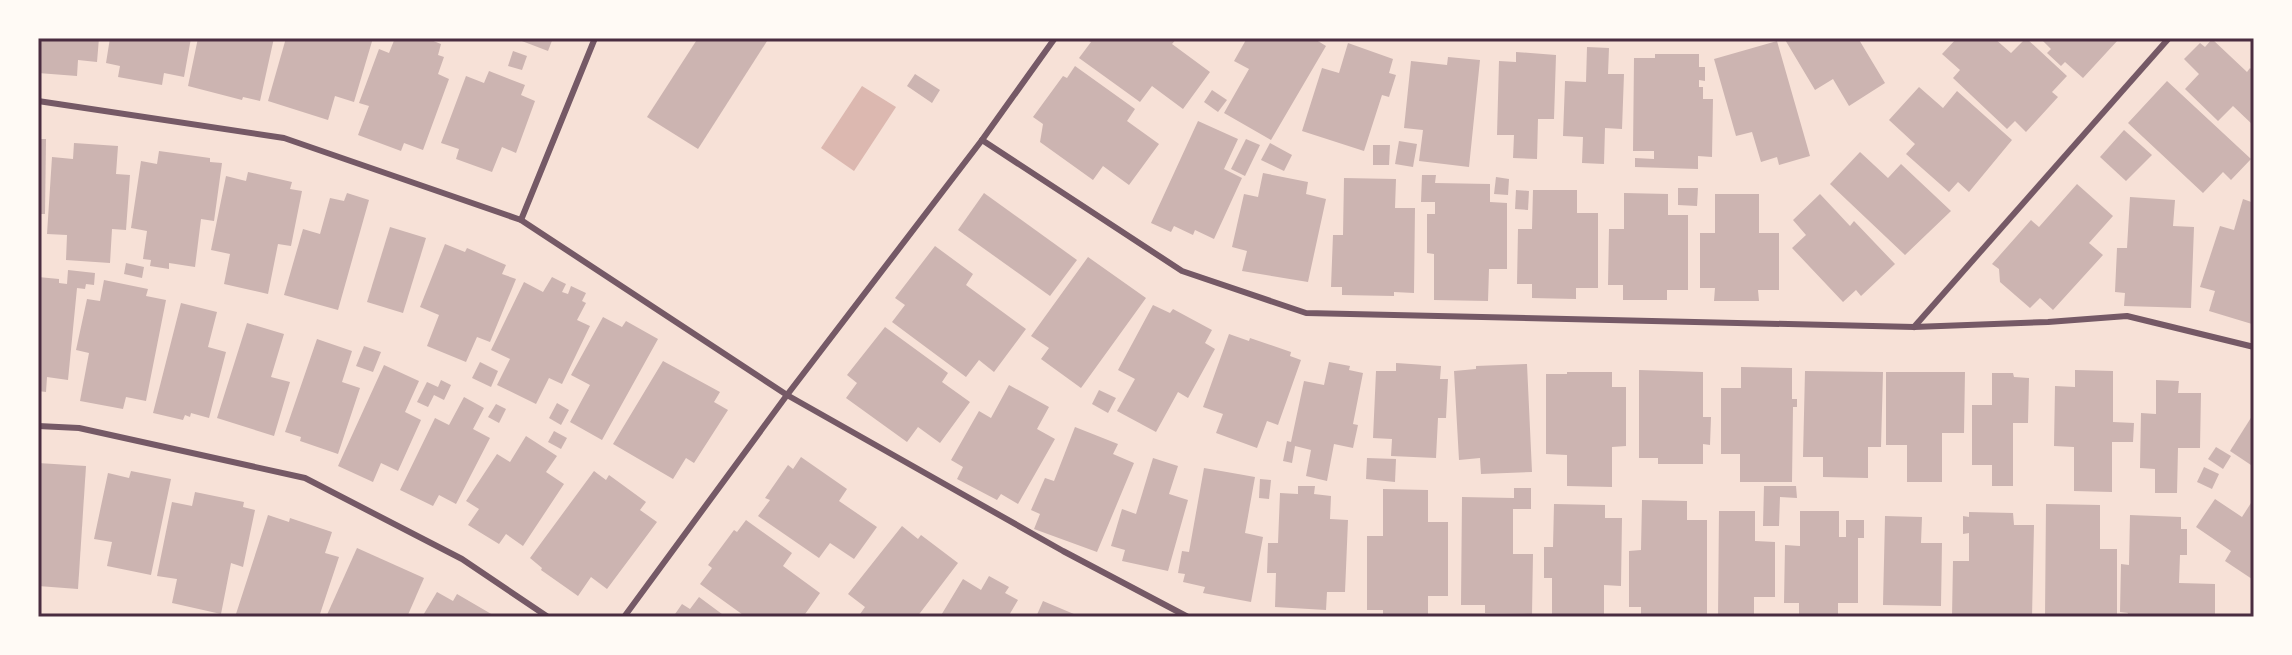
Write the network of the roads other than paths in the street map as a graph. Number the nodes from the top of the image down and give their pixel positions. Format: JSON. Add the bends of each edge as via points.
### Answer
{"nodes":[{"id":1,"x":595,"y":38,"type":"edge"},
{"id":2,"x":1055,"y":38,"type":"edge"},
{"id":3,"x":2169,"y":38,"type":"edge"},
{"id":4,"x":38,"y":101,"type":"edge"},
{"id":5,"x":982,"y":140,"type":"junction"},
{"id":6,"x":521,"y":220,"type":"junction"},
{"id":7,"x":1914,"y":327,"type":"junction"},
{"id":8,"x":2254,"y":347,"type":"edge"},
{"id":9,"x":787,"y":395,"type":"junction"},
{"id":10,"x":38,"y":426,"type":"edge"},
{"id":11,"x":548,"y":617,"type":"edge"},
{"id":12,"x":624,"y":617,"type":"edge"},
{"id":13,"x":1188,"y":617,"type":"edge"}],
"edges":[{"from":1,"to":6,"type":"lane"},
{"from":2,"to":5,"type":"lane"},
{"from":3,"to":7,"type":"lane"},
{"from":4,"to":6,"type":"lane","via":[[284,138]]},
{"from":5,"to":7,"type":"lane","via":[[1182,271],[1306,313]]},
{"from":5,"to":9,"type":"lane"},
{"from":6,"to":9,"type":"lane"},
{"from":7,"to":8,"type":"lane","via":[[2127,316]]},
{"from":9,"to":12,"type":"lane"},
{"from":9,"to":13,"type":"lane"},
{"from":10,"to":11,"type":"lane","via":[[79,428],[305,478],[462,559]]}]}
